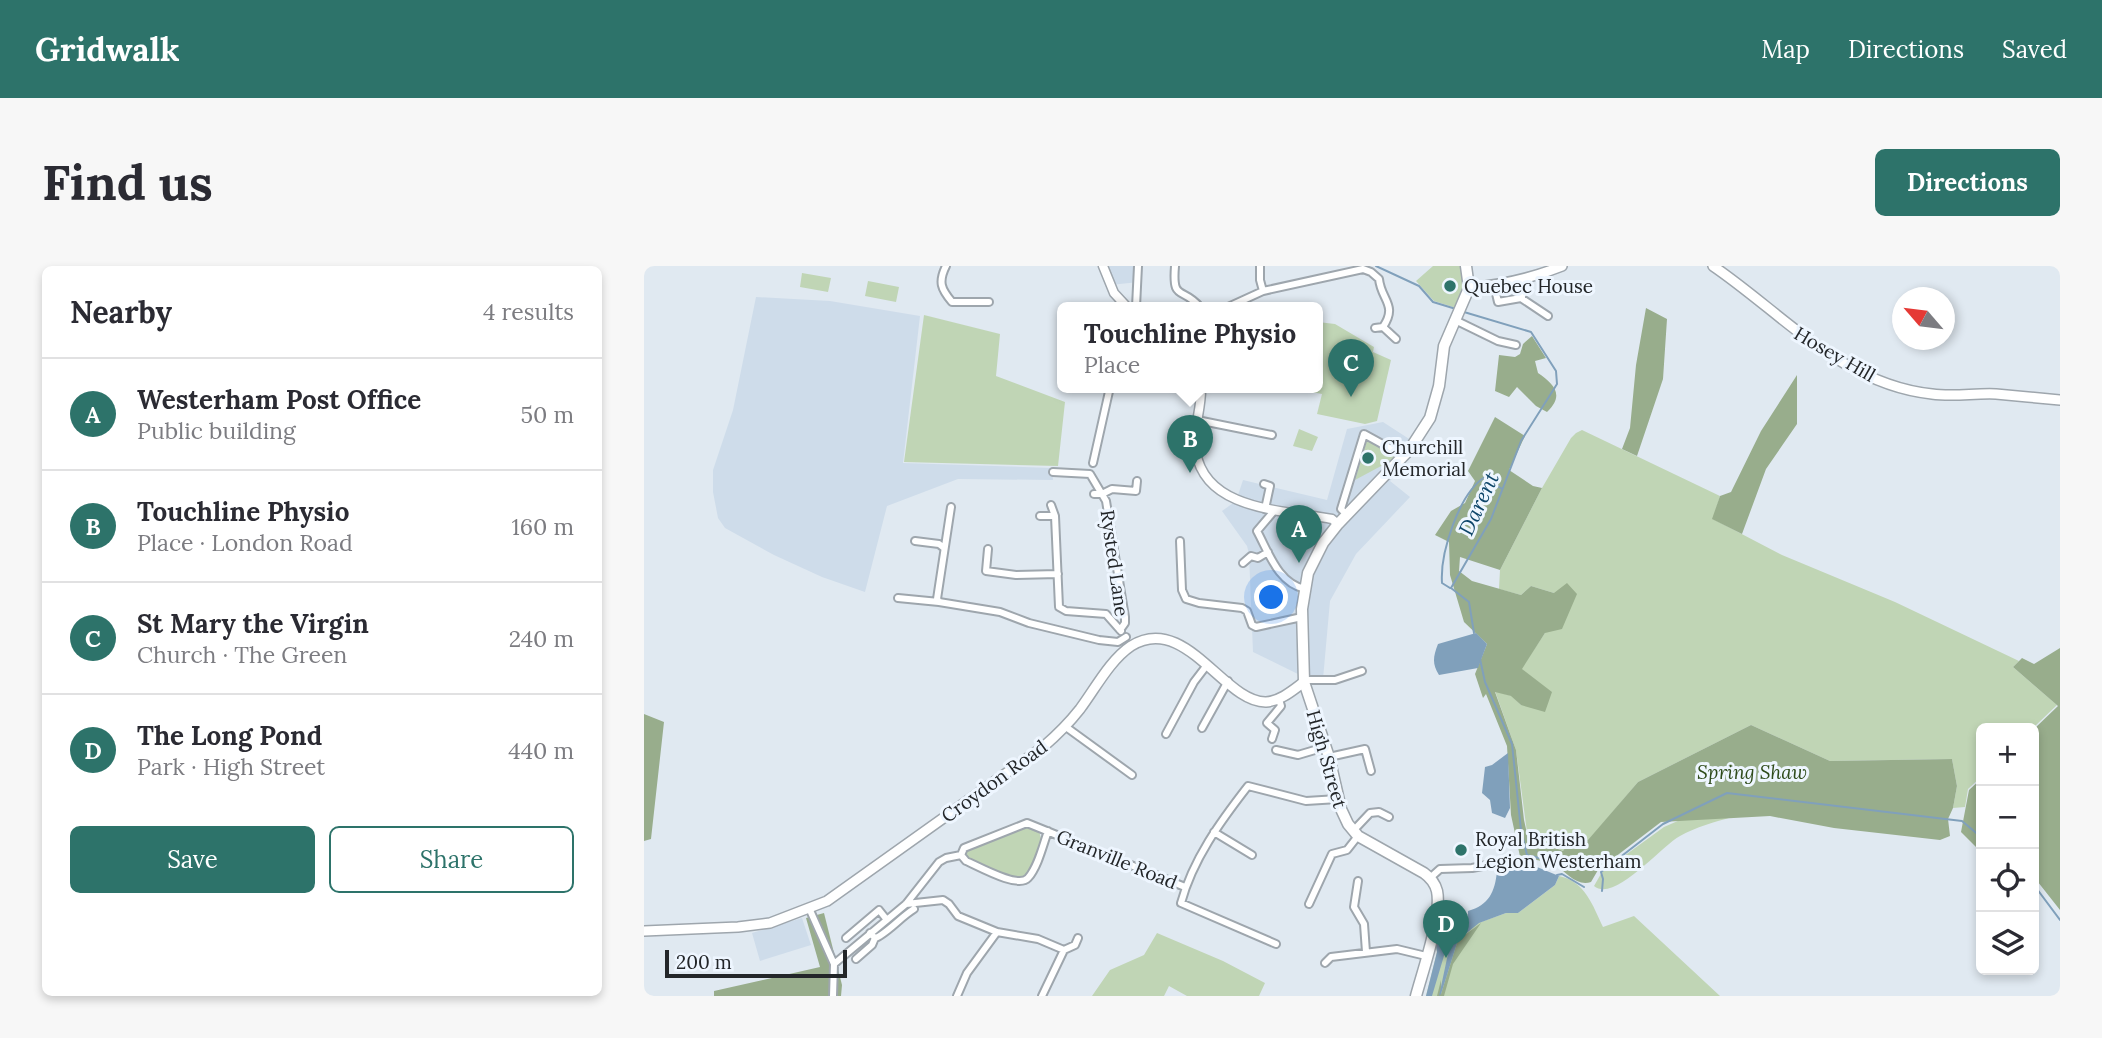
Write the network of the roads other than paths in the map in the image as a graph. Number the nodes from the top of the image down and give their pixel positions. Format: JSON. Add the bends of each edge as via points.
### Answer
{"nodes":[{"id":1,"x":946,"y":266,"type":"edge"},
{"id":2,"x":1102,"y":266,"type":"edge"},
{"id":3,"x":1138,"y":266,"type":"edge"},
{"id":4,"x":1175,"y":266,"type":"edge"},
{"id":5,"x":1260,"y":266,"type":"edge"},
{"id":6,"x":1331,"y":266,"type":"edge"},
{"id":7,"x":1466,"y":266,"type":"edge"},
{"id":8,"x":1562,"y":266,"type":"edge"},
{"id":9,"x":1713,"y":266,"type":"edge"},
{"id":10,"x":1357,"y":268,"type":"edge"},
{"id":11,"x":1333,"y":275,"type":"junction"},
{"id":12,"x":1520,"y":279,"type":"junction"},
{"id":13,"x":1494,"y":285,"type":"junction"},
{"id":14,"x":1469,"y":288,"type":"junction"},
{"id":15,"x":1262,"y":291,"type":"junction"},
{"id":16,"x":1521,"y":298,"type":"junction"},
{"id":17,"x":989,"y":302,"type":"dead end"},
{"id":18,"x":1122,"y":302,"type":"edge"},
{"id":19,"x":1136,"y":302,"type":"edge"},
{"id":20,"x":1195,"y":302,"type":"edge"},
{"id":21,"x":1239,"y":302,"type":"edge"},
{"id":22,"x":1548,"y":316,"type":"dead end"},
{"id":23,"x":1455,"y":320,"type":"junction"},
{"id":24,"x":1396,"y":339,"type":"dead end"},
{"id":25,"x":1516,"y":345,"type":"dead end"},
{"id":26,"x":1109,"y":393,"type":"edge"},
{"id":27,"x":1200,"y":393,"type":"edge"},
{"id":28,"x":2060,"y":400,"type":"edge"},
{"id":29,"x":1197,"y":420,"type":"junction"},
{"id":30,"x":1272,"y":435,"type":"dead end"},
{"id":31,"x":1404,"y":456,"type":"junction"},
{"id":32,"x":1093,"y":463,"type":"dead end"},
{"id":33,"x":1053,"y":472,"type":"dead end"},
{"id":34,"x":1137,"y":481,"type":"dead end"},
{"id":35,"x":1267,"y":485,"type":"dead end"},
{"id":36,"x":1094,"y":494,"type":"dead end"},
{"id":37,"x":1102,"y":494,"type":"junction"},
{"id":38,"x":1051,"y":505,"type":"dead end"},
{"id":39,"x":951,"y":507,"type":"dead end"},
{"id":40,"x":1265,"y":509,"type":"junction"},
{"id":41,"x":1274,"y":511,"type":"junction"},
{"id":42,"x":1347,"y":515,"type":"junction"},
{"id":43,"x":1040,"y":516,"type":"dead end"},
{"id":44,"x":1055,"y":516,"type":"junction"},
{"id":45,"x":1338,"y":524,"type":"junction"},
{"id":46,"x":915,"y":541,"type":"dead end"},
{"id":47,"x":1180,"y":541,"type":"dead end"},
{"id":48,"x":944,"y":550,"type":"junction"},
{"id":49,"x":988,"y":550,"type":"dead end"},
{"id":50,"x":1268,"y":552,"type":"junction"},
{"id":51,"x":1243,"y":563,"type":"dead end"},
{"id":52,"x":1058,"y":574,"type":"junction"},
{"id":53,"x":1305,"y":589,"type":"junction"},
{"id":54,"x":898,"y":598,"type":"dead end"},
{"id":55,"x":939,"y":602,"type":"junction"},
{"id":56,"x":1302,"y":617,"type":"junction"},
{"id":57,"x":1120,"y":630,"type":"junction"},
{"id":58,"x":1130,"y":641,"type":"junction"},
{"id":59,"x":1207,"y":665,"type":"junction"},
{"id":60,"x":1362,"y":671,"type":"dead end"},
{"id":61,"x":1228,"y":681,"type":"junction"},
{"id":62,"x":1304,"y":681,"type":"junction"},
{"id":63,"x":1279,"y":699,"type":"junction"},
{"id":64,"x":1162,"y":724,"type":"dead end"},
{"id":65,"x":1066,"y":727,"type":"junction"},
{"id":66,"x":1202,"y":728,"type":"dead end"},
{"id":67,"x":1272,"y":738,"type":"dead end"},
{"id":68,"x":1276,"y":750,"type":"dead end"},
{"id":69,"x":1327,"y":752,"type":"junction"},
{"id":70,"x":1371,"y":771,"type":"dead end"},
{"id":71,"x":1132,"y":775,"type":"dead end"},
{"id":72,"x":1338,"y":799,"type":"junction"},
{"id":73,"x":1389,"y":817,"type":"dead end"},
{"id":74,"x":1048,"y":831,"type":"junction"},
{"id":75,"x":1214,"y":832,"type":"junction"},
{"id":76,"x":1356,"y":834,"type":"junction"},
{"id":77,"x":961,"y":855,"type":"junction"},
{"id":78,"x":1252,"y":855,"type":"dead end"},
{"id":79,"x":1508,"y":861,"type":"dead end"},
{"id":80,"x":1430,"y":878,"type":"junction"},
{"id":81,"x":1358,"y":881,"type":"dead end"},
{"id":82,"x":1185,"y":887,"type":"junction"},
{"id":83,"x":906,"y":904,"type":"junction"},
{"id":84,"x":1309,"y":904,"type":"dead end"},
{"id":85,"x":809,"y":908,"type":"junction"},
{"id":86,"x":914,"y":909,"type":"dead end"},
{"id":87,"x":1373,"y":918,"type":"dead end"},
{"id":88,"x":887,"y":920,"type":"junction"},
{"id":89,"x":1364,"y":924,"type":"junction"},
{"id":90,"x":644,"y":931,"type":"edge"},
{"id":91,"x":997,"y":932,"type":"junction"},
{"id":92,"x":873,"y":936,"type":"junction"},
{"id":93,"x":846,"y":938,"type":"dead end"},
{"id":94,"x":1078,"y":938,"type":"dead end"},
{"id":95,"x":1276,"y":944,"type":"dead end"},
{"id":96,"x":1064,"y":950,"type":"junction"},
{"id":97,"x":1366,"y":952,"type":"junction"},
{"id":98,"x":1426,"y":956,"type":"junction"},
{"id":99,"x":856,"y":958,"type":"dead end"},
{"id":100,"x":1325,"y":963,"type":"dead end"},
{"id":101,"x":834,"y":964,"type":"junction"},
{"id":102,"x":833,"y":996,"type":"edge"},
{"id":103,"x":957,"y":996,"type":"edge"},
{"id":104,"x":1042,"y":996,"type":"edge"},
{"id":105,"x":1416,"y":996,"type":"edge"}],
"edges":[{"from":1,"to":17,"type":"street","via":[[940,282],[952,302]]},
{"from":2,"to":18,"type":"street"},
{"from":3,"to":19,"type":"street"},
{"from":4,"to":20,"type":"street","via":[[1174,288]]},
{"from":5,"to":15,"type":"street"},
{"from":6,"to":11,"type":"street"},
{"from":7,"to":14,"type":"main road"},
{"from":8,"to":12,"type":"main road"},
{"from":9,"to":28,"type":"main road","name":"Hosey Hill","via":[[1793,330],[1855,369],[1892,385],[1931,394]]},
{"from":10,"to":11,"type":"street"},
{"from":10,"to":24,"type":"street","via":[[1379,279],[1380,291],[1390,304],[1379,327]]},
{"from":11,"to":15,"type":"street"},
{"from":12,"to":13,"type":"main road"},
{"from":12,"to":16,"type":"street"},
{"from":13,"to":14,"type":"main road"},
{"from":13,"to":16,"type":"street","via":[[1498,302]]},
{"from":14,"to":23,"type":"main road","name":"High Street"},
{"from":15,"to":21,"type":"street"},
{"from":16,"to":22,"type":"street"},
{"from":23,"to":25,"type":"street"},
{"from":23,"to":31,"type":"main road","name":"High Street","via":[[1444,346],[1433,411]]},
{"from":26,"to":32,"type":"street"},
{"from":27,"to":29,"type":"street"},
{"from":29,"to":30,"type":"street"},
{"from":29,"to":40,"type":"street","via":[[1195,452],[1205,473],[1237,499]]},
{"from":31,"to":42,"type":"main road","name":"High Street"},
{"from":31,"to":42,"type":"street","via":[[1364,433],[1341,509]]},
{"from":33,"to":37,"type":"street","name":"Rysted Lane","via":[[1090,474]]},
{"from":34,"to":37,"type":"street","via":[[1136,491]]},
{"from":35,"to":40,"type":"street"},
{"from":36,"to":37,"type":"street","name":"Rysted Lane"},
{"from":37,"to":57,"type":"street","name":"Rysted Lane","via":[[1125,617]]},
{"from":38,"to":44,"type":"street"},
{"from":39,"to":48,"type":"street"},
{"from":40,"to":41,"type":"street"},
{"from":41,"to":45,"type":"street","via":[[1332,519]]},
{"from":41,"to":50,"type":"street","via":[[1256,531]]},
{"from":42,"to":45,"type":"main road","name":"High Street"},
{"from":43,"to":44,"type":"street"},
{"from":44,"to":52,"type":"street"},
{"from":45,"to":53,"type":"main road","name":"High Street","via":[[1316,557]]},
{"from":46,"to":48,"type":"street","via":[[939,544]]},
{"from":47,"to":56,"type":"street","via":[[1186,598],[1242,607],[1256,627]]},
{"from":48,"to":55,"type":"street"},
{"from":49,"to":52,"type":"street","via":[[986,571]]},
{"from":50,"to":51,"type":"street"},
{"from":50,"to":53,"type":"street","via":[[1291,584]]},
{"from":52,"to":57,"type":"street","via":[[1062,610],[1106,614]]},
{"from":53,"to":56,"type":"main road","name":"High Street"},
{"from":54,"to":55,"type":"street"},
{"from":55,"to":58,"type":"street","via":[[1000,611],[1099,640]]},
{"from":56,"to":62,"type":"main road","name":"High Street"},
{"from":57,"to":58,"type":"street"},
{"from":58,"to":59,"type":"main road","via":[[1166,640]]},
{"from":58,"to":65,"type":"main road","name":"Croydon Road"},
{"from":59,"to":61,"type":"main road"},
{"from":59,"to":64,"type":"street","via":[[1168,731]]},
{"from":60,"to":62,"type":"street","via":[[1335,680]]},
{"from":61,"to":63,"type":"main road","via":[[1251,699]]},
{"from":61,"to":66,"type":"street"},
{"from":62,"to":63,"type":"main road"},
{"from":62,"to":69,"type":"main road","name":"High Street"},
{"from":63,"to":67,"type":"street","via":[[1281,706],[1267,723],[1275,730]]},
{"from":65,"to":71,"type":"street"},
{"from":65,"to":85,"type":"main road","name":"Croydon Road","via":[[853,883]]},
{"from":68,"to":69,"type":"street","via":[[1298,755]]},
{"from":69,"to":70,"type":"street","via":[[1365,748]]},
{"from":69,"to":72,"type":"main road","name":"High Street"},
{"from":72,"to":75,"type":"street","via":[[1306,801],[1248,786]]},
{"from":72,"to":76,"type":"main road","name":"High Street"},
{"from":73,"to":76,"type":"street","via":[[1370,813]]},
{"from":74,"to":77,"type":"street","name":"Granville Road","via":[[1023,823],[964,848]]},
{"from":74,"to":77,"type":"street","name":"Granville Road","via":[[1030,877],[1022,882],[966,862]]},
{"from":74,"to":82,"type":"street","name":"Granville Road"},
{"from":75,"to":78,"type":"street"},
{"from":75,"to":82,"type":"street"},
{"from":76,"to":80,"type":"main road"},
{"from":76,"to":84,"type":"street","via":[[1350,847],[1332,854]]},
{"from":77,"to":83,"type":"street","via":[[939,862]]},
{"from":79,"to":80,"type":"street","via":[[1444,868]]},
{"from":80,"to":98,"type":"main road","via":[[1437,905]]},
{"from":81,"to":89,"type":"street","via":[[1354,907]]},
{"from":82,"to":95,"type":"street","via":[[1181,903]]},
{"from":83,"to":88,"type":"street"},
{"from":83,"to":91,"type":"street","via":[[943,900],[958,916]]},
{"from":85,"to":90,"type":"main road","name":"Croydon Road","via":[[770,923]]},
{"from":85,"to":101,"type":"street"},
{"from":86,"to":92,"type":"street","via":[[881,936]]},
{"from":87,"to":89,"type":"street"},
{"from":88,"to":92,"type":"street"},
{"from":88,"to":93,"type":"street","via":[[879,910]]},
{"from":89,"to":97,"type":"street"},
{"from":91,"to":96,"type":"street","via":[[1038,939]]},
{"from":91,"to":103,"type":"street"},
{"from":92,"to":99,"type":"street","via":[[872,945]]},
{"from":92,"to":101,"type":"street"},
{"from":94,"to":96,"type":"street"},
{"from":96,"to":104,"type":"street"},
{"from":97,"to":98,"type":"street","via":[[1398,949]]},
{"from":97,"to":100,"type":"street","via":[[1331,957]]},
{"from":98,"to":105,"type":"main road"},
{"from":101,"to":102,"type":"street"}]}
